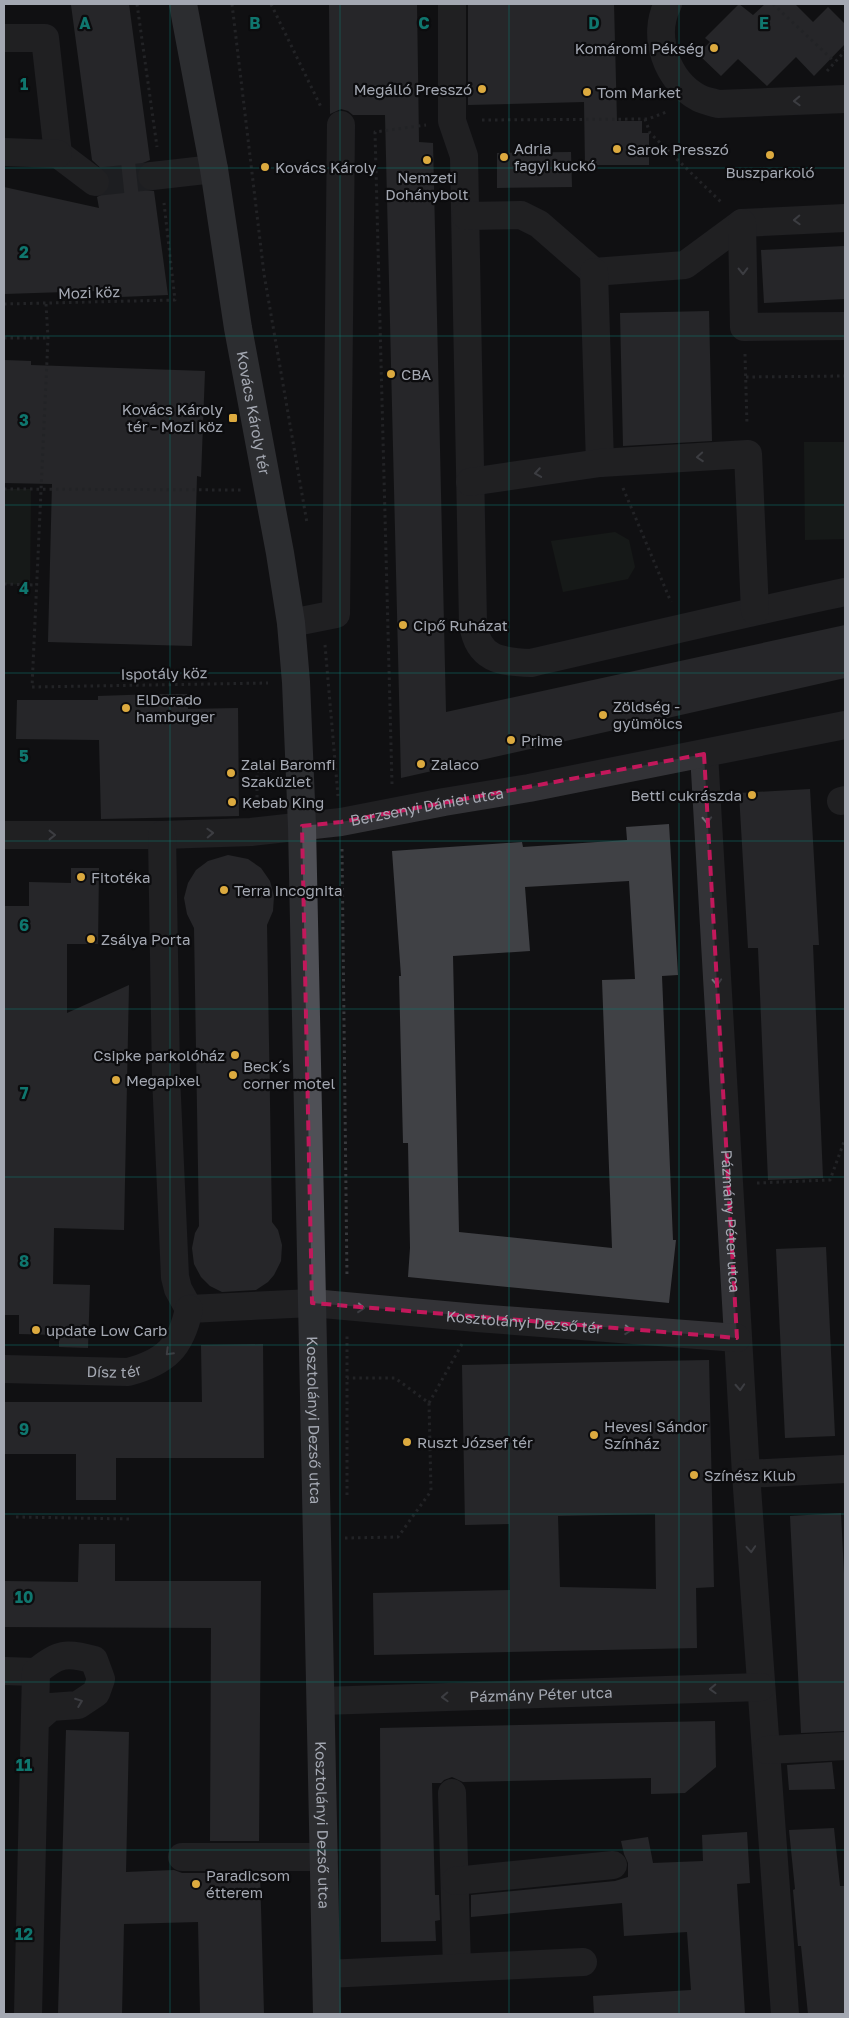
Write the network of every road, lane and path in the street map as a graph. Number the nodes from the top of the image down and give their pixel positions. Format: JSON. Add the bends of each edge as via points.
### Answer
{"nodes":[{"id":1,"x":137,"y":4,"type":"edge"},
{"id":2,"x":183,"y":4,"type":"edge"},
{"id":3,"x":232,"y":4,"type":"edge"},
{"id":4,"x":271,"y":4,"type":"edge"},
{"id":5,"x":452,"y":4,"type":"edge"},
{"id":6,"x":668,"y":4,"type":"edge"},
{"id":7,"x":773,"y":4,"type":"edge"},
{"id":8,"x":4,"y":38,"type":"edge"},
{"id":9,"x":835,"y":62,"type":"dead end"},
{"id":10,"x":699,"y":98,"type":"junction"},
{"id":11,"x":845,"y":99,"type":"edge"},
{"id":12,"x":645,"y":119,"type":"junction"},
{"id":13,"x":452,"y":120,"type":"junction"},
{"id":14,"x":342,"y":125,"type":"junction"},
{"id":15,"x":375,"y":132,"type":"junction"},
{"id":16,"x":4,"y":152,"type":"edge"},
{"id":17,"x":58,"y":154,"type":"junction"},
{"id":18,"x":214,"y":169,"type":"junction"},
{"id":19,"x":157,"y":176,"type":"junction"},
{"id":20,"x":95,"y":182,"type":"tunnel mouth"},
{"id":21,"x":466,"y":216,"type":"junction"},
{"id":22,"x":845,"y":218,"type":"edge"},
{"id":23,"x":742,"y":223,"type":"junction"},
{"id":24,"x":594,"y":272,"type":"junction"},
{"id":25,"x":4,"y":304,"type":"edge"},
{"id":26,"x":46,"y":304,"type":"junction"},
{"id":27,"x":744,"y":326,"type":"junction"},
{"id":28,"x":845,"y":326,"type":"edge"},
{"id":29,"x":4,"y":338,"type":"edge"},
{"id":30,"x":48,"y":338,"type":"junction"},
{"id":31,"x":845,"y":376,"type":"edge"},
{"id":32,"x":746,"y":377,"type":"junction"},
{"id":33,"x":748,"y":454,"type":"junction"},
{"id":34,"x":606,"y":463,"type":"junction"},
{"id":35,"x":470,"y":482,"type":"junction"},
{"id":36,"x":4,"y":489,"type":"edge"},
{"id":37,"x":41,"y":489,"type":"junction"},
{"id":38,"x":269,"y":492,"type":"junction"},
{"id":39,"x":308,"y":529,"type":"dead end"},
{"id":40,"x":4,"y":584,"type":"edge"},
{"id":41,"x":36,"y":585,"type":"junction"},
{"id":42,"x":845,"y":592,"type":"edge"},
{"id":43,"x":755,"y":611,"type":"junction"},
{"id":44,"x":323,"y":618,"type":"junction"},
{"id":45,"x":291,"y":623,"type":"junction"},
{"id":46,"x":682,"y":629,"type":"junction"},
{"id":47,"x":296,"y":682,"type":"junction"},
{"id":48,"x":845,"y":726,"type":"edge"},
{"id":49,"x":704,"y":754,"type":"junction"},
{"id":50,"x":392,"y":788,"type":"dead end"},
{"id":51,"x":342,"y":822,"type":"junction"},
{"id":52,"x":302,"y":826,"type":"junction"},
{"id":53,"x":162,"y":834,"type":"junction"},
{"id":54,"x":4,"y":835,"type":"edge"},
{"id":55,"x":343,"y":871,"type":"dead end"},
{"id":56,"x":845,"y":1139,"type":"edge"},
{"id":57,"x":729,"y":1185,"type":"junction"},
{"id":58,"x":312,"y":1303,"type":"junction"},
{"id":59,"x":348,"y":1306,"type":"junction"},
{"id":60,"x":189,"y":1309,"type":"junction"},
{"id":61,"x":477,"y":1318,"type":"junction"},
{"id":62,"x":738,"y":1338,"type":"junction"},
{"id":63,"x":4,"y":1369,"type":"edge"},
{"id":64,"x":347,"y":1378,"type":"junction"},
{"id":65,"x":313,"y":1379,"type":"junction"},
{"id":66,"x":429,"y":1403,"type":"junction"},
{"id":67,"x":845,"y":1469,"type":"edge"},
{"id":68,"x":746,"y":1474,"type":"junction"},
{"id":69,"x":347,"y":1501,"type":"dead end"},
{"id":70,"x":16,"y":1518,"type":"dead end"},
{"id":71,"x":130,"y":1519,"type":"dead end"},
{"id":72,"x":346,"y":1530,"type":"dead end"},
{"id":73,"x":346,"y":1538,"type":"junction"},
{"id":74,"x":317,"y":1539,"type":"junction"},
{"id":75,"x":346,"y":1547,"type":"dead end"},
{"id":76,"x":4,"y":1671,"type":"edge"},
{"id":77,"x":36,"y":1672,"type":"junction"},
{"id":78,"x":761,"y":1687,"type":"junction"},
{"id":79,"x":322,"y":1701,"type":"junction"},
{"id":80,"x":36,"y":1720,"type":"junction"},
{"id":81,"x":845,"y":1746,"type":"edge"},
{"id":82,"x":766,"y":1750,"type":"junction"},
{"id":83,"x":452,"y":1793,"type":"dead end"},
{"id":84,"x":182,"y":1857,"type":"dead end"},
{"id":85,"x":324,"y":1857,"type":"junction"},
{"id":86,"x":613,"y":1865,"type":"dead end"},
{"id":87,"x":455,"y":1881,"type":"junction"},
{"id":88,"x":582,"y":1962,"type":"dead end"},
{"id":89,"x":457,"y":1968,"type":"junction"},
{"id":90,"x":326,"y":1974,"type":"junction"},
{"id":91,"x":28,"y":2014,"type":"edge"},
{"id":92,"x":327,"y":2014,"type":"edge"},
{"id":93,"x":785,"y":2014,"type":"edge"}],
"edges":[{"from":1,"to":19,"type":"path"},
{"from":2,"to":18,"type":"main road","name":"Kovács Károly tér"},
{"from":3,"to":39,"type":"path","via":[[264,274]]},
{"from":4,"to":14,"type":"path","via":[[327,119]]},
{"from":5,"to":13,"type":"street"},
{"from":6,"to":10,"type":"street","via":[[660,33],[663,52],[681,83]]},
{"from":7,"to":9,"type":"path"},
{"from":8,"to":17,"type":"street","via":[[44,38]]},
{"from":11,"to":10,"type":"street","one_way":true,"via":[[718,104]]},
{"from":10,"to":12,"type":"path"},
{"from":12,"to":13,"type":"path"},
{"from":12,"to":23,"type":"path","via":[[650,133]]},
{"from":13,"to":15,"type":"path"},
{"from":13,"to":21,"type":"street","via":[[464,156]]},
{"from":14,"to":15,"type":"path"},
{"from":14,"to":44,"type":"street","via":[[336,614]]},
{"from":15,"to":50,"type":"path"},
{"from":16,"to":17,"type":"street"},
{"from":17,"to":20,"type":"street"},
{"from":18,"to":19,"type":"street"},
{"from":18,"to":38,"type":"main road","name":"Kovács Károly tér","via":[[238,328]]},
{"from":19,"to":26,"type":"path","name":"Mozi köz","via":[[175,300]]},
{"from":21,"to":24,"type":"street","via":[[521,215],[539,224]]},
{"from":21,"to":35,"type":"street"},
{"from":22,"to":23,"type":"street","one_way":true},
{"from":23,"to":24,"type":"street","via":[[684,265]]},
{"from":23,"to":27,"type":"street","one_way":true},
{"from":24,"to":34,"type":"street"},
{"from":25,"to":26,"type":"path","name":"Mozi köz"},
{"from":26,"to":30,"type":"path"},
{"from":27,"to":28,"type":"street"},
{"from":27,"to":32,"type":"path"},
{"from":29,"to":30,"type":"path"},
{"from":30,"to":37,"type":"path"},
{"from":31,"to":32,"type":"path"},
{"from":32,"to":33,"type":"path"},
{"from":33,"to":34,"type":"street","one_way":true},
{"from":33,"to":43,"type":"street"},
{"from":34,"to":35,"type":"street","one_way":true},
{"from":34,"to":46,"type":"path"},
{"from":35,"to":46,"type":"street","via":[[473,624],[475,638],[483,651],[510,662],[531,663]]},
{"from":36,"to":37,"type":"path"},
{"from":37,"to":38,"type":"path"},
{"from":37,"to":41,"type":"path"},
{"from":38,"to":45,"type":"main road","name":"Kovács Károly tér"},
{"from":40,"to":41,"type":"path"},
{"from":41,"to":47,"type":"path","name":"Ispotály köz","via":[[32,687]]},
{"from":42,"to":43,"type":"street"},
{"from":43,"to":46,"type":"street"},
{"from":44,"to":45,"type":"street"},
{"from":44,"to":51,"type":"path"},
{"from":45,"to":47,"type":"main road","name":"Kovács Károly tér"},
{"from":47,"to":52,"type":"main road","name":"Kovács Károly tér"},
{"from":48,"to":49,"type":"street","name":"Berzsenyi Dániel utca"},
{"from":49,"to":51,"type":"street","name":"Berzsenyi Dániel utca"},
{"from":49,"to":57,"type":"street","name":"Pázmány Péter utca","one_way":true},
{"from":51,"to":52,"type":"street","name":"Berzsenyi Dániel utca"},
{"from":53,"to":52,"type":"street","name":"Berzsenyi Dániel utca","one_way":true,"via":[[251,832]]},
{"from":52,"to":58,"type":"main road","name":"Kosztolányi Dezső utca"},
{"from":54,"to":53,"type":"street","name":"Berzsenyi Dániel utca","one_way":true},
{"from":53,"to":60,"type":"street","via":[[166,1076],[175,1277]]},
{"from":55,"to":59,"type":"path"},
{"from":56,"to":57,"type":"path","via":[[830,1180]]},
{"from":57,"to":62,"type":"street","name":"Pázmány Péter utca"},
{"from":58,"to":59,"type":"street","name":"Kosztolányi Dezső tér"},
{"from":58,"to":60,"type":"street","name":"Kosztolányi Dezső tér"},
{"from":58,"to":65,"type":"main road","name":"Kosztolányi Dezső utca"},
{"from":59,"to":61,"type":"street","name":"Kosztolányi Dezső tér","one_way":true},
{"from":59,"to":64,"type":"path"},
{"from":60,"to":63,"type":"street","name":"Dísz tér","one_way":true,"via":[[186,1325],[173,1349],[156,1363],[143,1368],[128,1372]]},
{"from":61,"to":62,"type":"street","name":"Kosztolányi Dezső tér","one_way":true},
{"from":61,"to":66,"type":"path"},
{"from":62,"to":68,"type":"street","name":"Pázmány Péter utca","one_way":true},
{"from":64,"to":65,"type":"path"},
{"from":64,"to":66,"type":"path","via":[[395,1378]]},
{"from":64,"to":69,"type":"path"},
{"from":65,"to":74,"type":"main road","name":"Kosztolányi Dezső utca"},
{"from":66,"to":73,"type":"path","via":[[431,1491],[398,1537]]},
{"from":67,"to":68,"type":"street"},
{"from":68,"to":78,"type":"street","name":"Pázmány Péter utca","one_way":true},
{"from":70,"to":71,"type":"path"},
{"from":72,"to":73,"type":"path"},
{"from":73,"to":74,"type":"path"},
{"from":73,"to":75,"type":"path"},
{"from":74,"to":79,"type":"main road","name":"Kosztolányi Dezső utca"},
{"from":76,"to":77,"type":"street"},
{"from":77,"to":80,"type":"street"},
{"from":80,"to":77,"type":"street","one_way":true,"via":[[51,1707],[78,1705],[96,1693],[101,1679],[94,1660],[73,1654],[51,1660]]},
{"from":78,"to":79,"type":"street","name":"Pázmány Péter utca","one_way":true},
{"from":78,"to":82,"type":"street","name":"Pázmány Péter utca"},
{"from":79,"to":85,"type":"main road","name":"Kosztolányi Dezső utca"},
{"from":80,"to":91,"type":"street"},
{"from":81,"to":82,"type":"street"},
{"from":82,"to":93,"type":"street","name":"Pázmány Péter utca"},
{"from":83,"to":87,"type":"street"},
{"from":84,"to":85,"type":"street"},
{"from":85,"to":90,"type":"main road","name":"Kosztolányi Dezső utca"},
{"from":86,"to":87,"type":"street"},
{"from":87,"to":89,"type":"street"},
{"from":88,"to":89,"type":"street"},
{"from":89,"to":90,"type":"street"},
{"from":90,"to":92,"type":"main road","name":"Kosztolányi Dezső utca"}]}
